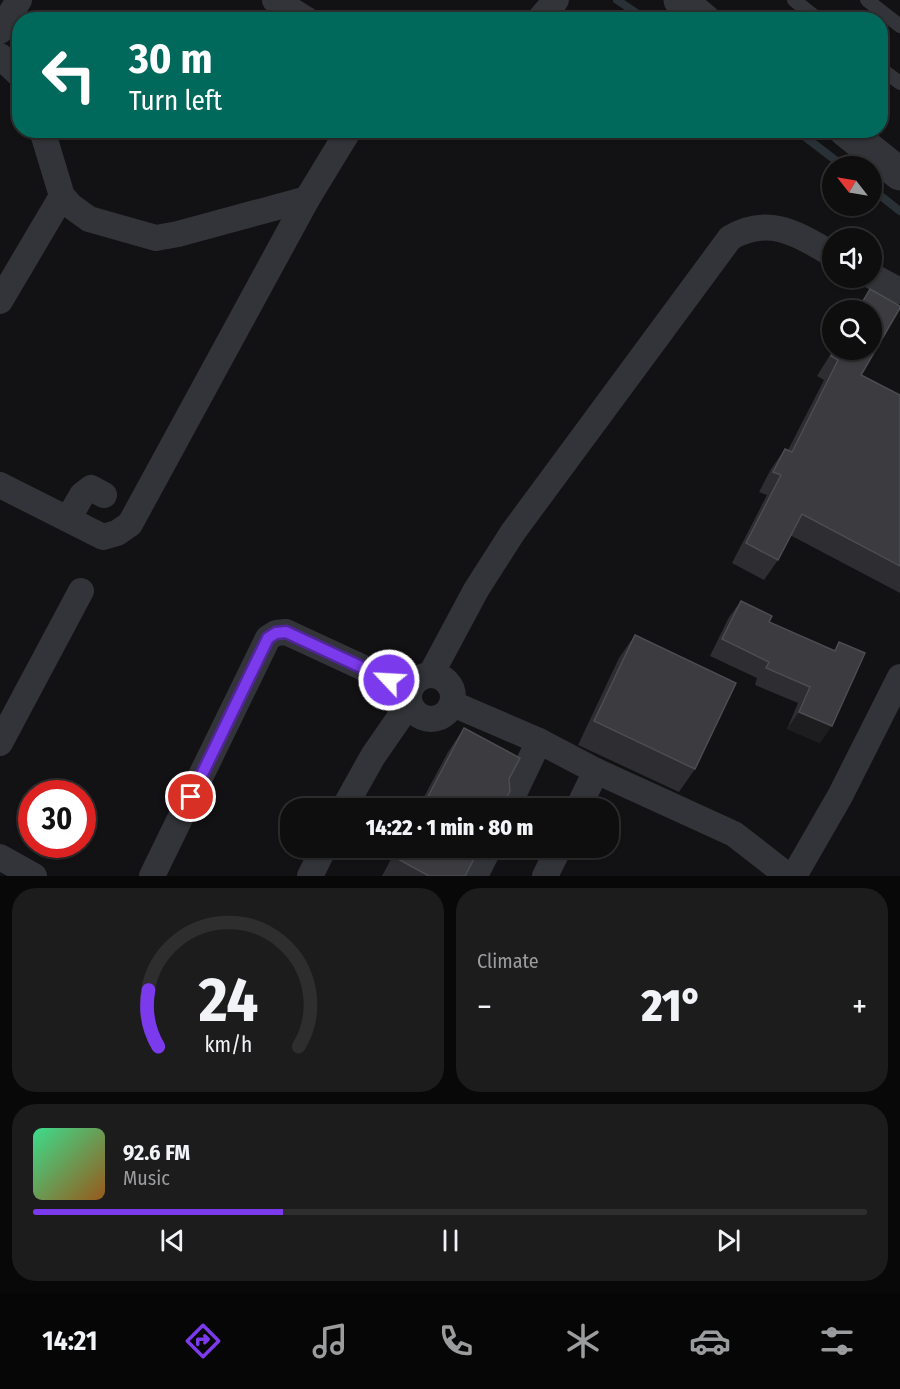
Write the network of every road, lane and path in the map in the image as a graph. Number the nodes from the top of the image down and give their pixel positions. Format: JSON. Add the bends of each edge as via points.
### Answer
{"nodes":[{"id":1,"x":19,"y":0,"type":"edge"},
{"id":2,"x":275,"y":0,"type":"edge"},
{"id":3,"x":556,"y":0,"type":"edge"},
{"id":4,"x":680,"y":0,"type":"edge"},
{"id":5,"x":794,"y":0,"type":"edge"},
{"id":6,"x":867,"y":0,"type":"edge"},
{"id":7,"x":294,"y":12,"type":"edge"},
{"id":8,"x":546,"y":12,"type":"edge"},
{"id":9,"x":694,"y":12,"type":"edge"},
{"id":10,"x":809,"y":12,"type":"edge"},
{"id":11,"x":882,"y":12,"type":"edge"},
{"id":12,"x":888,"y":17,"type":"edge"},
{"id":13,"x":900,"y":26,"type":"edge"},
{"id":14,"x":0,"y":30,"type":"edge"},
{"id":15,"x":0,"y":56,"type":"edge"},
{"id":16,"x":12,"y":67,"type":"edge"},
{"id":17,"x":44,"y":138,"type":"edge"},
{"id":18,"x":344,"y":138,"type":"edge"},
{"id":19,"x":855,"y":138,"type":"edge"},
{"id":20,"x":900,"y":174,"type":"edge"},
{"id":21,"x":62,"y":196,"type":"junction"},
{"id":22,"x":307,"y":199,"type":"junction"},
{"id":23,"x":822,"y":248,"type":"edge"},
{"id":24,"x":882,"y":281,"type":"edge"},
{"id":25,"x":900,"y":291,"type":"edge"},
{"id":26,"x":0,"y":301,"type":"edge"},
{"id":27,"x":0,"y":485,"type":"edge"},
{"id":28,"x":104,"y":495,"type":"dead end"},
{"id":29,"x":68,"y":519,"type":"junction"},
{"id":30,"x":81,"y":591,"type":"dead end"},
{"id":31,"x":431,"y":674,"type":"junction"},
{"id":32,"x":900,"y":677,"type":"edge"},
{"id":33,"x":409,"y":697,"type":"junction"},
{"id":34,"x":453,"y":704,"type":"junction"},
{"id":35,"x":539,"y":741,"type":"junction"},
{"id":36,"x":0,"y":743,"type":"edge"},
{"id":37,"x":596,"y":771,"type":"junction"},
{"id":38,"x":350,"y":798,"type":"edge"},
{"id":39,"x":512,"y":798,"type":"edge"},
{"id":40,"x":583,"y":798,"type":"edge"},
{"id":41,"x":0,"y":857,"type":"edge"},
{"id":42,"x":319,"y":858,"type":"edge"},
{"id":43,"x":484,"y":858,"type":"edge"},
{"id":44,"x":554,"y":858,"type":"edge"},
{"id":45,"x":34,"y":876,"type":"edge"},
{"id":46,"x":152,"y":876,"type":"edge"},
{"id":47,"x":310,"y":876,"type":"edge"},
{"id":48,"x":475,"y":876,"type":"edge"},
{"id":49,"x":544,"y":876,"type":"edge"},
{"id":50,"x":788,"y":876,"type":"edge"},
{"id":51,"x":794,"y":876,"type":"edge"}],
"edges":[{"from":1,"to":14,"type":"street"},
{"from":2,"to":7,"type":"street"},
{"from":3,"to":8,"type":"street"},
{"from":4,"to":9,"type":"street"},
{"from":5,"to":10,"type":"lane"},
{"from":6,"to":11,"type":"lane"},
{"from":12,"to":13,"type":"lane"},
{"from":15,"to":16,"type":"street"},
{"from":17,"to":21,"type":"street"},
{"from":18,"to":22,"type":"street"},
{"from":19,"to":20,"type":"street"},
{"from":21,"to":22,"type":"street","via":[[89,219],[156,238]]},
{"from":21,"to":26,"type":"street"},
{"from":22,"to":29,"type":"street","via":[[130,524],[103,537]]},
{"from":23,"to":31,"type":"street","via":[[778,227],[742,231],[730,238],[513,532],[476,590]]},
{"from":24,"to":25,"type":"street"},
{"from":27,"to":29,"type":"street"},
{"from":28,"to":29,"type":"street","via":[[91,488],[82,495]]},
{"from":30,"to":36,"type":"street"},
{"from":31,"to":33,"type":"street","via":[[418,678]]},
{"from":31,"to":34,"type":"street","via":[[444,678],[452,689]]},
{"from":32,"to":51,"type":"street"},
{"from":33,"to":34,"type":"street","via":[[418,715],[431,720],[444,715]]},
{"from":33,"to":38,"type":"street"},
{"from":33,"to":46,"type":"street","via":[[286,632],[268,638]]},
{"from":34,"to":35,"type":"street"},
{"from":35,"to":37,"type":"street"},
{"from":35,"to":39,"type":"street"},
{"from":37,"to":40,"type":"street"},
{"from":37,"to":50,"type":"street","via":[[734,834]]},
{"from":41,"to":45,"type":"street"},
{"from":42,"to":47,"type":"street"},
{"from":43,"to":48,"type":"street"},
{"from":44,"to":49,"type":"street"}]}
